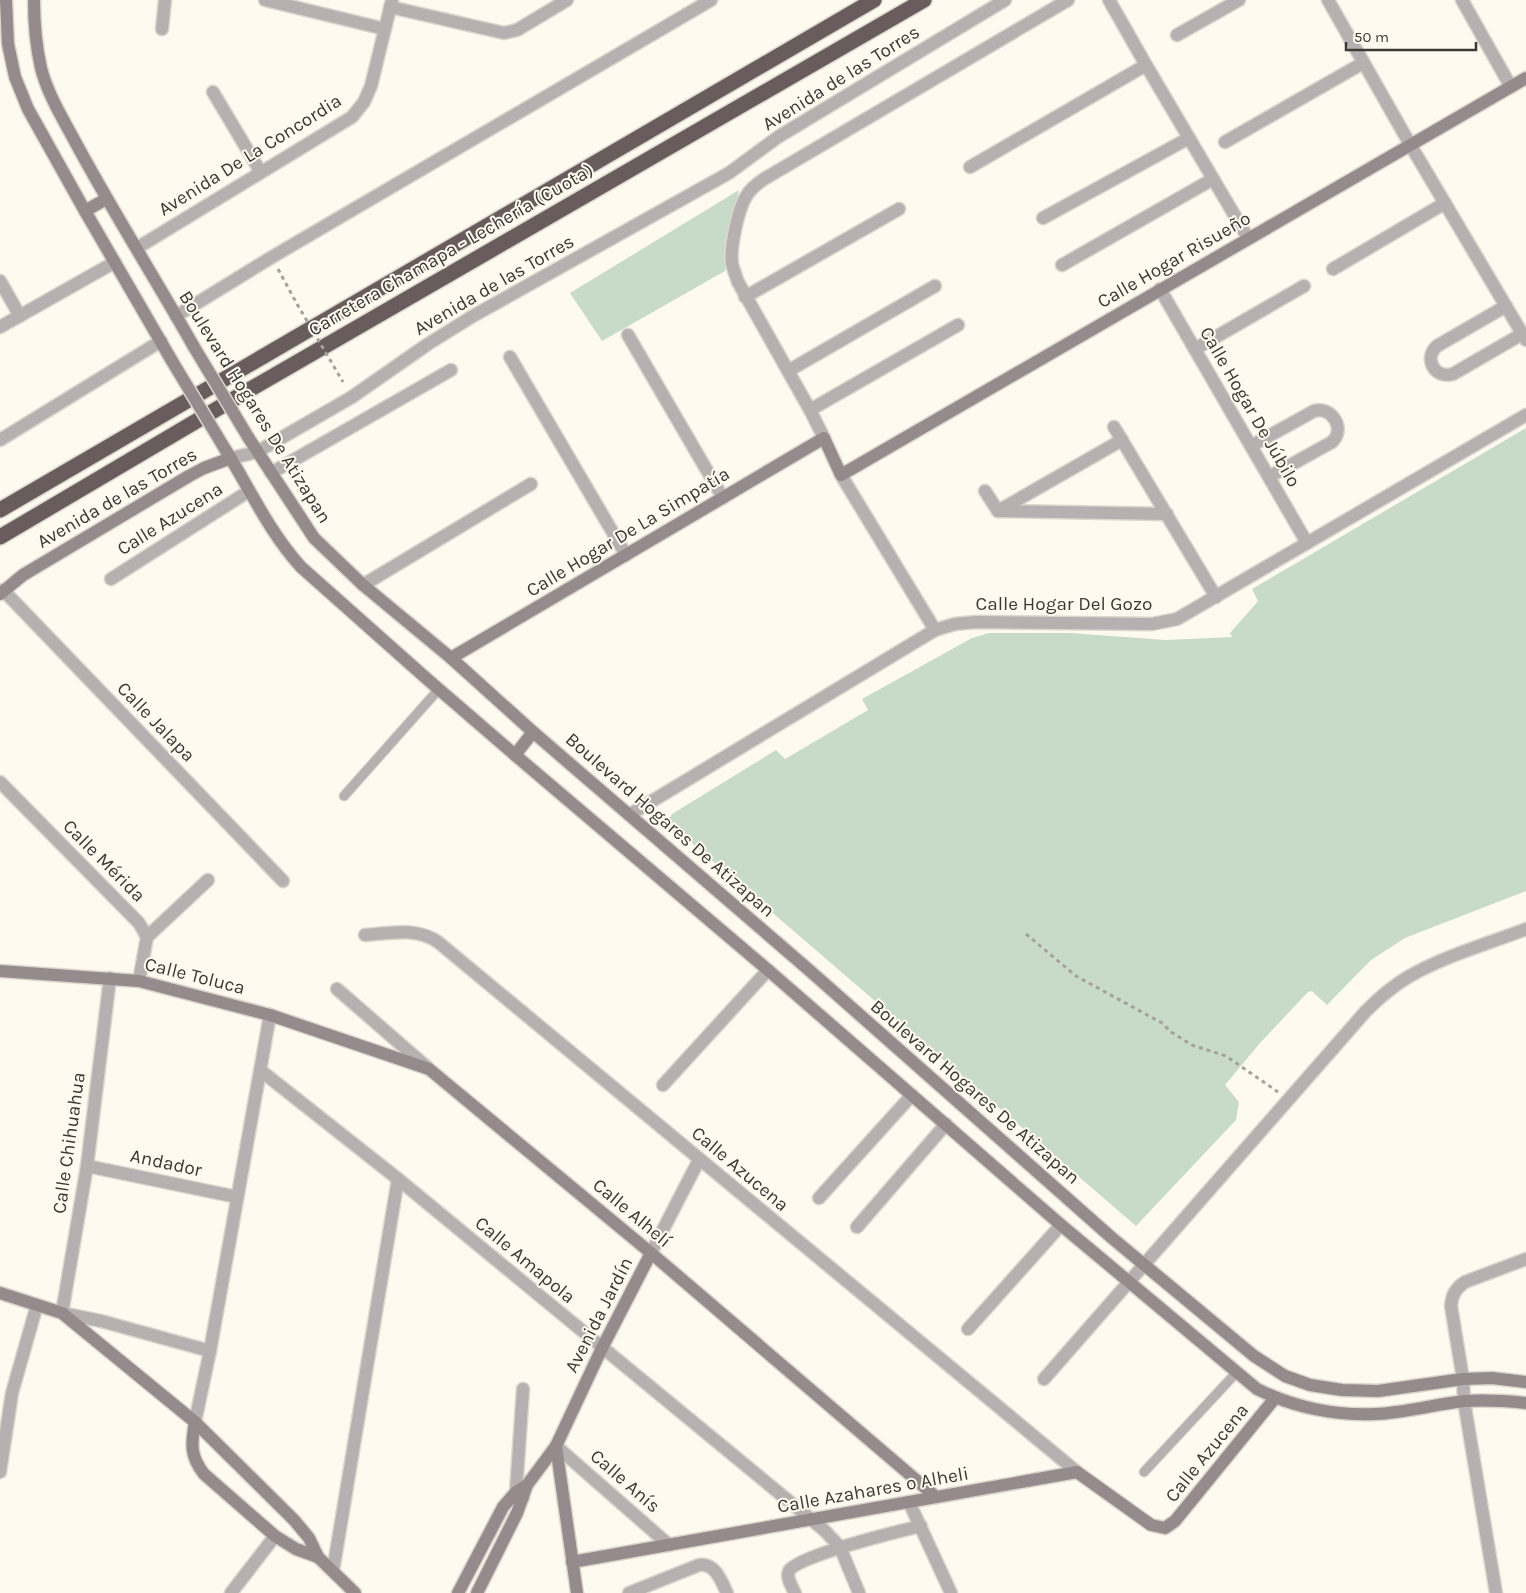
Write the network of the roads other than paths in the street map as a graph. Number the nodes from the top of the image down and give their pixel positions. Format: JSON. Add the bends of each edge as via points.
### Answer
{"nodes":[{"id":1,"x":6,"y":0,"type":"edge"},
{"id":2,"x":34,"y":0,"type":"edge"},
{"id":3,"x":165,"y":0,"type":"edge"},
{"id":4,"x":265,"y":0,"type":"edge"},
{"id":5,"x":567,"y":0,"type":"edge"},
{"id":6,"x":711,"y":0,"type":"edge"},
{"id":7,"x":874,"y":0,"type":"edge"},
{"id":8,"x":924,"y":0,"type":"edge"},
{"id":9,"x":1005,"y":0,"type":"edge"},
{"id":10,"x":1068,"y":0,"type":"edge"},
{"id":11,"x":1109,"y":0,"type":"edge"},
{"id":12,"x":1239,"y":0,"type":"edge"},
{"id":13,"x":1328,"y":0,"type":"edge"},
{"id":14,"x":1462,"y":0,"type":"edge"},
{"id":15,"x":391,"y":3,"type":"edge"},
{"id":16,"x":162,"y":29,"type":"dead end"},
{"id":17,"x":385,"y":29,"type":"junction"},
{"id":18,"x":1177,"y":35,"type":"dead end"},
{"id":19,"x":1363,"y":62,"type":"junction"},
{"id":20,"x":1146,"y":65,"type":"junction"},
{"id":21,"x":1526,"y":78,"type":"edge"},
{"id":22,"x":1511,"y":87,"type":"junction"},
{"id":23,"x":213,"y":92,"type":"dead end"},
{"id":24,"x":1189,"y":138,"type":"junction"},
{"id":25,"x":1225,"y":142,"type":"dead end"},
{"id":26,"x":1411,"y":146,"type":"junction"},
{"id":27,"x":970,"y":168,"type":"dead end"},
{"id":28,"x":260,"y":172,"type":"junction"},
{"id":29,"x":1213,"y":179,"type":"junction"},
{"id":30,"x":106,"y":199,"type":"junction"},
{"id":31,"x":1445,"y":203,"type":"junction"},
{"id":32,"x":899,"y":209,"type":"dead end"},
{"id":33,"x":85,"y":211,"type":"junction"},
{"id":34,"x":1042,"y":218,"type":"dead end"},
{"id":35,"x":1248,"y":238,"type":"junction"},
{"id":36,"x":137,"y":248,"type":"junction"},
{"id":37,"x":115,"y":262,"type":"junction"},
{"id":38,"x":1062,"y":266,"type":"dead end"},
{"id":39,"x":1333,"y":269,"type":"dead end"},
{"id":40,"x":0,"y":281,"type":"edge"},
{"id":41,"x":935,"y":286,"type":"dead end"},
{"id":42,"x":1304,"y":286,"type":"dead end"},
{"id":43,"x":1160,"y":289,"type":"junction"},
{"id":44,"x":746,"y":297,"type":"junction"},
{"id":45,"x":1506,"y":306,"type":"junction"},
{"id":46,"x":20,"y":316,"type":"junction"},
{"id":47,"x":176,"y":316,"type":"junction"},
{"id":48,"x":958,"y":325,"type":"dead end"},
{"id":49,"x":0,"y":327,"type":"edge"},
{"id":50,"x":628,"y":335,"type":"dead end"},
{"id":51,"x":1524,"y":337,"type":"edge"},
{"id":52,"x":161,"y":341,"type":"junction"},
{"id":53,"x":1195,"y":349,"type":"junction"},
{"id":54,"x":510,"y":358,"type":"dead end"},
{"id":55,"x":451,"y":370,"type":"dead end"},
{"id":56,"x":788,"y":371,"type":"junction"},
{"id":57,"x":810,"y":410,"type":"junction"},
{"id":58,"x":1526,"y":415,"type":"edge"},
{"id":59,"x":1114,"y":427,"type":"dead end"},
{"id":60,"x":824,"y":438,"type":"junction"},
{"id":61,"x":0,"y":440,"type":"edge"},
{"id":62,"x":1122,"y":440,"type":"junction"},
{"id":63,"x":1251,"y":446,"type":"junction"},
{"id":64,"x":257,"y":452,"type":"junction"},
{"id":65,"x":228,"y":454,"type":"junction"},
{"id":66,"x":271,"y":473,"type":"junction"},
{"id":67,"x":841,"y":475,"type":"junction"},
{"id":68,"x":1269,"y":477,"type":"junction"},
{"id":69,"x":531,"y":484,"type":"dead end"},
{"id":70,"x":249,"y":491,"type":"junction"},
{"id":71,"x":985,"y":491,"type":"dead end"},
{"id":72,"x":723,"y":498,"type":"junction"},
{"id":73,"x":0,"y":510,"type":"edge"},
{"id":74,"x":998,"y":512,"type":"junction"},
{"id":75,"x":1167,"y":514,"type":"junction"},
{"id":76,"x":0,"y":537,"type":"edge"},
{"id":77,"x":1307,"y":543,"type":"junction"},
{"id":78,"x":626,"y":555,"type":"junction"},
{"id":79,"x":111,"y":579,"type":"dead end"},
{"id":80,"x":364,"y":585,"type":"junction"},
{"id":81,"x":2,"y":592,"type":"edge"},
{"id":82,"x":1216,"y":597,"type":"junction"},
{"id":83,"x":935,"y":630,"type":"junction"},
{"id":84,"x":452,"y":658,"type":"junction"},
{"id":85,"x":439,"y":689,"type":"junction"},
{"id":86,"x":533,"y":732,"type":"junction"},
{"id":87,"x":515,"y":755,"type":"junction"},
{"id":88,"x":0,"y":782,"type":"edge"},
{"id":89,"x":344,"y":796,"type":"dead end"},
{"id":90,"x":629,"y":815,"type":"junction"},
{"id":91,"x":208,"y":880,"type":"dead end"},
{"id":92,"x":283,"y":880,"type":"dead end"},
{"id":93,"x":1526,"y":929,"type":"edge"},
{"id":94,"x":364,"y":935,"type":"dead end"},
{"id":95,"x":147,"y":937,"type":"junction"},
{"id":96,"x":768,"y":970,"type":"junction"},
{"id":97,"x":0,"y":971,"type":"edge"},
{"id":98,"x":110,"y":978,"type":"junction"},
{"id":99,"x":139,"y":981,"type":"junction"},
{"id":100,"x":338,"y":989,"type":"dead end"},
{"id":101,"x":270,"y":1015,"type":"junction"},
{"id":102,"x":429,"y":1069,"type":"junction"},
{"id":103,"x":260,"y":1070,"type":"junction"},
{"id":104,"x":663,"y":1085,"type":"dead end"},
{"id":105,"x":912,"y":1095,"type":"junction"},
{"id":106,"x":946,"y":1124,"type":"junction"},
{"id":107,"x":699,"y":1160,"type":"junction"},
{"id":108,"x":87,"y":1166,"type":"junction"},
{"id":109,"x":398,"y":1179,"type":"junction"},
{"id":110,"x":238,"y":1197,"type":"junction"},
{"id":111,"x":819,"y":1198,"type":"dead end"},
{"id":112,"x":1061,"y":1225,"type":"junction"},
{"id":113,"x":857,"y":1227,"type":"dead end"},
{"id":114,"x":651,"y":1253,"type":"junction"},
{"id":115,"x":1526,"y":1259,"type":"edge"},
{"id":116,"x":1145,"y":1265,"type":"junction"},
{"id":117,"x":1129,"y":1282,"type":"junction"},
{"id":118,"x":0,"y":1293,"type":"edge"},
{"id":119,"x":37,"y":1305,"type":"junction"},
{"id":120,"x":62,"y":1313,"type":"junction"},
{"id":121,"x":968,"y":1329,"type":"dead end"},
{"id":122,"x":602,"y":1348,"type":"junction"},
{"id":123,"x":210,"y":1350,"type":"junction"},
{"id":124,"x":1236,"y":1373,"type":"junction"},
{"id":125,"x":1044,"y":1379,"type":"dead end"},
{"id":126,"x":1463,"y":1379,"type":"junction"},
{"id":127,"x":1526,"y":1382,"type":"edge"},
{"id":128,"x":523,"y":1389,"type":"dead end"},
{"id":129,"x":1275,"y":1398,"type":"junction"},
{"id":130,"x":1464,"y":1401,"type":"junction"},
{"id":131,"x":1526,"y":1403,"type":"edge"},
{"id":132,"x":195,"y":1422,"type":"junction"},
{"id":133,"x":556,"y":1446,"type":"junction"},
{"id":134,"x":0,"y":1472,"type":"edge"},
{"id":135,"x":1077,"y":1472,"type":"junction"},
{"id":136,"x":1144,"y":1472,"type":"dead end"},
{"id":137,"x":522,"y":1491,"type":"junction"},
{"id":138,"x":936,"y":1497,"type":"junction"},
{"id":139,"x":909,"y":1502,"type":"junction"},
{"id":140,"x":810,"y":1520,"type":"junction"},
{"id":141,"x":921,"y":1526,"type":"junction"},
{"id":142,"x":275,"y":1536,"type":"junction"},
{"id":143,"x":669,"y":1545,"type":"junction"},
{"id":144,"x":840,"y":1548,"type":"junction"},
{"id":145,"x":318,"y":1557,"type":"junction"},
{"id":146,"x":572,"y":1562,"type":"junction"},
{"id":147,"x":333,"y":1571,"type":"junction"},
{"id":148,"x":723,"y":1592,"type":"edge"},
{"id":149,"x":231,"y":1593,"type":"edge"},
{"id":150,"x":355,"y":1593,"type":"edge"},
{"id":151,"x":458,"y":1593,"type":"edge"},
{"id":152,"x":478,"y":1593,"type":"edge"},
{"id":153,"x":577,"y":1593,"type":"edge"},
{"id":154,"x":630,"y":1593,"type":"edge"},
{"id":155,"x":795,"y":1593,"type":"edge"},
{"id":156,"x":859,"y":1593,"type":"edge"},
{"id":157,"x":950,"y":1593,"type":"edge"},
{"id":158,"x":1496,"y":1593,"type":"edge"}],
"edges":[{"from":1,"to":33,"type":"street","via":[[8,44],[15,77],[28,109]]},
{"from":2,"to":30,"type":"street","name":"Boulevard Hogares De Atizapan","via":[[36,42],[52,98]]},
{"from":3,"to":16,"type":"street"},
{"from":4,"to":17,"type":"street"},
{"from":5,"to":15,"type":"street","via":[[517,30],[504,33]]},
{"from":6,"to":47,"type":"street"},
{"from":7,"to":73,"type":"highway","name":"Carretera Chamapa - Lechería (Cuota)"},
{"from":8,"to":76,"type":"highway","name":"Carretera Chamapa - Lechería (Cuota)"},
{"from":9,"to":64,"type":"street","name":"Avenida de las Torres","via":[[778,137],[729,173],[473,316],[352,397]]},
{"from":10,"to":44,"type":"street","via":[[754,186],[741,208],[732,262]]},
{"from":11,"to":20,"type":"street"},
{"from":12,"to":18,"type":"street"},
{"from":13,"to":19,"type":"street"},
{"from":14,"to":22,"type":"street"},
{"from":15,"to":17,"type":"street","name":"Avenida De La Concordia"},
{"from":17,"to":28,"type":"street","name":"Avenida De La Concordia","via":[[371,86],[352,117]]},
{"from":19,"to":25,"type":"street"},
{"from":19,"to":26,"type":"street"},
{"from":20,"to":24,"type":"street"},
{"from":20,"to":27,"type":"street"},
{"from":21,"to":22,"type":"street","name":"Calle Hogar Risueño"},
{"from":22,"to":26,"type":"street","name":"Calle Hogar Risueño"},
{"from":23,"to":28,"type":"street"},
{"from":24,"to":29,"type":"street"},
{"from":24,"to":34,"type":"street"},
{"from":26,"to":31,"type":"street"},
{"from":26,"to":35,"type":"street","name":"Calle Hogar Risueño"},
{"from":28,"to":36,"type":"street","name":"Avenida De La Concordia"},
{"from":29,"to":35,"type":"street"},
{"from":29,"to":38,"type":"street"},
{"from":30,"to":33,"type":"street"},
{"from":30,"to":36,"type":"street","name":"Boulevard Hogares De Atizapan"},
{"from":31,"to":39,"type":"street"},
{"from":31,"to":45,"type":"street"},
{"from":32,"to":44,"type":"street"},
{"from":33,"to":37,"type":"street"},
{"from":35,"to":43,"type":"street","name":"Calle Hogar Risueño"},
{"from":36,"to":47,"type":"street","name":"Boulevard Hogares De Atizapan"},
{"from":37,"to":46,"type":"street"},
{"from":37,"to":52,"type":"street"},
{"from":40,"to":46,"type":"street"},
{"from":41,"to":56,"type":"street"},
{"from":42,"to":53,"type":"street"},
{"from":43,"to":53,"type":"street","name":"Calle Hogar De Júbilo"},
{"from":43,"to":67,"type":"street","name":"Calle Hogar Risueño"},
{"from":44,"to":56,"type":"street"},
{"from":45,"to":51,"type":"street"},
{"from":45,"to":51,"type":"street","via":[[1437,346],[1430,358],[1435,370],[1447,376],[1453,374]]},
{"from":46,"to":49,"type":"street"},
{"from":47,"to":64,"type":"street","name":"Boulevard Hogares De Atizapan","bridge":true},
{"from":48,"to":57,"type":"street"},
{"from":50,"to":72,"type":"street"},
{"from":52,"to":61,"type":"street"},
{"from":52,"to":65,"type":"street","bridge":true},
{"from":53,"to":63,"type":"street","name":"Calle Hogar De Júbilo"},
{"from":54,"to":78,"type":"street"},
{"from":55,"to":66,"type":"street"},
{"from":56,"to":57,"type":"street"},
{"from":57,"to":60,"type":"street"},
{"from":58,"to":77,"type":"street","name":"Calle Hogar Del Gozo"},
{"from":59,"to":62,"type":"street"},
{"from":60,"to":67,"type":"street"},
{"from":60,"to":72,"type":"street","name":"Calle Hogar De La Simpatía"},
{"from":62,"to":74,"type":"street"},
{"from":62,"to":75,"type":"street"},
{"from":63,"to":68,"type":"street","name":"Calle Hogar De Júbilo"},
{"from":63,"to":68,"type":"street","via":[[1314,410],[1327,410],[1332,415],[1338,430],[1332,442]]},
{"from":64,"to":65,"type":"street","name":"Avenida de las Torres"},
{"from":64,"to":66,"type":"street","name":"Boulevard Hogares De Atizapan"},
{"from":65,"to":70,"type":"street"},
{"from":65,"to":81,"type":"street","name":"Avenida de las Torres","via":[[23,575]]},
{"from":66,"to":80,"type":"street","name":"Boulevard Hogares De Atizapan","via":[[314,538]]},
{"from":67,"to":83,"type":"street"},
{"from":68,"to":77,"type":"street","name":"Calle Hogar De Júbilo"},
{"from":69,"to":80,"type":"street"},
{"from":70,"to":79,"type":"street","name":"Calle Azucena"},
{"from":70,"to":85,"type":"street","via":[[276,536],[296,561]]},
{"from":71,"to":74,"type":"street"},
{"from":72,"to":78,"type":"street","name":"Calle Hogar De La Simpatía"},
{"from":74,"to":75,"type":"street"},
{"from":75,"to":82,"type":"street"},
{"from":77,"to":82,"type":"street","name":"Calle Hogar Del Gozo"},
{"from":78,"to":84,"type":"street","name":"Calle Hogar De La Simpatía"},
{"from":80,"to":84,"type":"street","name":"Boulevard Hogares De Atizapan"},
{"from":81,"to":92,"type":"street","name":"Calle Jalapa"},
{"from":82,"to":83,"type":"street","name":"Calle Hogar Del Gozo","via":[[1177,619],[1152,624],[976,622]]},
{"from":83,"to":90,"type":"street","name":"Calle Hogar Del Gozo"},
{"from":84,"to":86,"type":"street","name":"Boulevard Hogares De Atizapan"},
{"from":85,"to":87,"type":"street"},
{"from":85,"to":89,"type":"lane"},
{"from":86,"to":87,"type":"street"},
{"from":86,"to":90,"type":"street","name":"Boulevard Hogares De Atizapan"},
{"from":87,"to":96,"type":"street"},
{"from":88,"to":95,"type":"street","name":"Calle Mérida","via":[[139,924]]},
{"from":90,"to":116,"type":"street","name":"Boulevard Hogares De Atizapan"},
{"from":91,"to":95,"type":"street"},
{"from":93,"to":116,"type":"street","via":[[1430,965],[1384,994],[1366,1010]]},
{"from":94,"to":107,"type":"street","name":"Calle Azucena","via":[[414,932],[438,942]]},
{"from":95,"to":99,"type":"street"},
{"from":96,"to":104,"type":"street"},
{"from":96,"to":105,"type":"street"},
{"from":97,"to":98,"type":"street","name":"Calle Toluca"},
{"from":98,"to":99,"type":"street","name":"Calle Toluca"},
{"from":98,"to":108,"type":"street","name":"Calle Chihuahua"},
{"from":99,"to":101,"type":"street","name":"Calle Toluca"},
{"from":100,"to":102,"type":"street"},
{"from":101,"to":102,"type":"street","name":"Calle Alhelí"},
{"from":101,"to":103,"type":"street"},
{"from":102,"to":114,"type":"street","name":"Calle Alhelí"},
{"from":103,"to":109,"type":"street","name":"Calle Amapola"},
{"from":103,"to":110,"type":"street"},
{"from":105,"to":106,"type":"street"},
{"from":105,"to":111,"type":"street"},
{"from":106,"to":112,"type":"street"},
{"from":106,"to":113,"type":"street"},
{"from":107,"to":114,"type":"street","name":"Avenida Jardín"},
{"from":107,"to":135,"type":"street","name":"Calle Azucena"},
{"from":108,"to":110,"type":"street","name":"Andador"},
{"from":108,"to":120,"type":"street","name":"Calle Chihuahua"},
{"from":109,"to":122,"type":"street","name":"Calle Amapola"},
{"from":109,"to":147,"type":"street"},
{"from":110,"to":123,"type":"street"},
{"from":112,"to":117,"type":"street"},
{"from":112,"to":121,"type":"street"},
{"from":114,"to":122,"type":"street","name":"Avenida Jardín"},
{"from":114,"to":138,"type":"street","name":"Calle Alhelí"},
{"from":115,"to":126,"type":"street","via":[[1456,1288],[1451,1306]]},
{"from":116,"to":117,"type":"street"},
{"from":116,"to":126,"type":"street","name":"Boulevard Hogares De Atizapan","via":[[1254,1356],[1286,1376],[1310,1385],[1378,1391]]},
{"from":117,"to":124,"type":"street"},
{"from":117,"to":125,"type":"street"},
{"from":118,"to":119,"type":"street"},
{"from":119,"to":120,"type":"street"},
{"from":119,"to":134,"type":"street","via":[[12,1394]]},
{"from":120,"to":123,"type":"street"},
{"from":120,"to":132,"type":"street"},
{"from":122,"to":133,"type":"street","name":"Avenida Jardín"},
{"from":122,"to":140,"type":"street","name":"Calle Amapola"},
{"from":123,"to":132,"type":"street"},
{"from":124,"to":129,"type":"street"},
{"from":124,"to":136,"type":"lane"},
{"from":126,"to":127,"type":"street","name":"Boulevard Hogares De Atizapan"},
{"from":126,"to":130,"type":"street"},
{"from":128,"to":137,"type":"street"},
{"from":129,"to":130,"type":"street","via":[[1299,1406],[1375,1414]]},
{"from":129,"to":135,"type":"street","name":"Calle Azucena","via":[[1175,1521],[1165,1528],[1151,1525]]},
{"from":130,"to":131,"type":"street"},
{"from":130,"to":158,"type":"street"},
{"from":132,"to":142,"type":"street","via":[[192,1436],[196,1464]]},
{"from":132,"to":145,"type":"street","via":[[294,1520],[309,1538]]},
{"from":133,"to":137,"type":"street","name":"Avenida Jardín"},
{"from":133,"to":143,"type":"street","name":"Calle Anís"},
{"from":133,"to":146,"type":"street"},
{"from":135,"to":138,"type":"street","name":"Calle Azahares o Alheli"},
{"from":137,"to":151,"type":"street","name":"Avenida Jardín","via":[[503,1507]]},
{"from":137,"to":152,"type":"street","name":"Avenida Jardín"},
{"from":138,"to":139,"type":"street","name":"Calle Azahares o Alheli"},
{"from":139,"to":140,"type":"street","name":"Calle Azahares o Alheli"},
{"from":139,"to":141,"type":"street"},
{"from":140,"to":143,"type":"street","name":"Calle Azahares o Alheli"},
{"from":140,"to":144,"type":"street","name":"Calle Amapola"},
{"from":141,"to":144,"type":"street"},
{"from":141,"to":157,"type":"street"},
{"from":142,"to":145,"type":"street","via":[[296,1550]]},
{"from":142,"to":149,"type":"street"},
{"from":143,"to":146,"type":"street","name":"Calle Azahares o Alheli"},
{"from":144,"to":155,"type":"street","via":[[794,1565],[789,1579]]},
{"from":144,"to":156,"type":"street","name":"Calle Amapola"},
{"from":145,"to":147,"type":"street"},
{"from":146,"to":153,"type":"street"},
{"from":147,"to":150,"type":"street"},
{"from":148,"to":154,"type":"street","via":[[716,1571],[705,1564]]}]}
